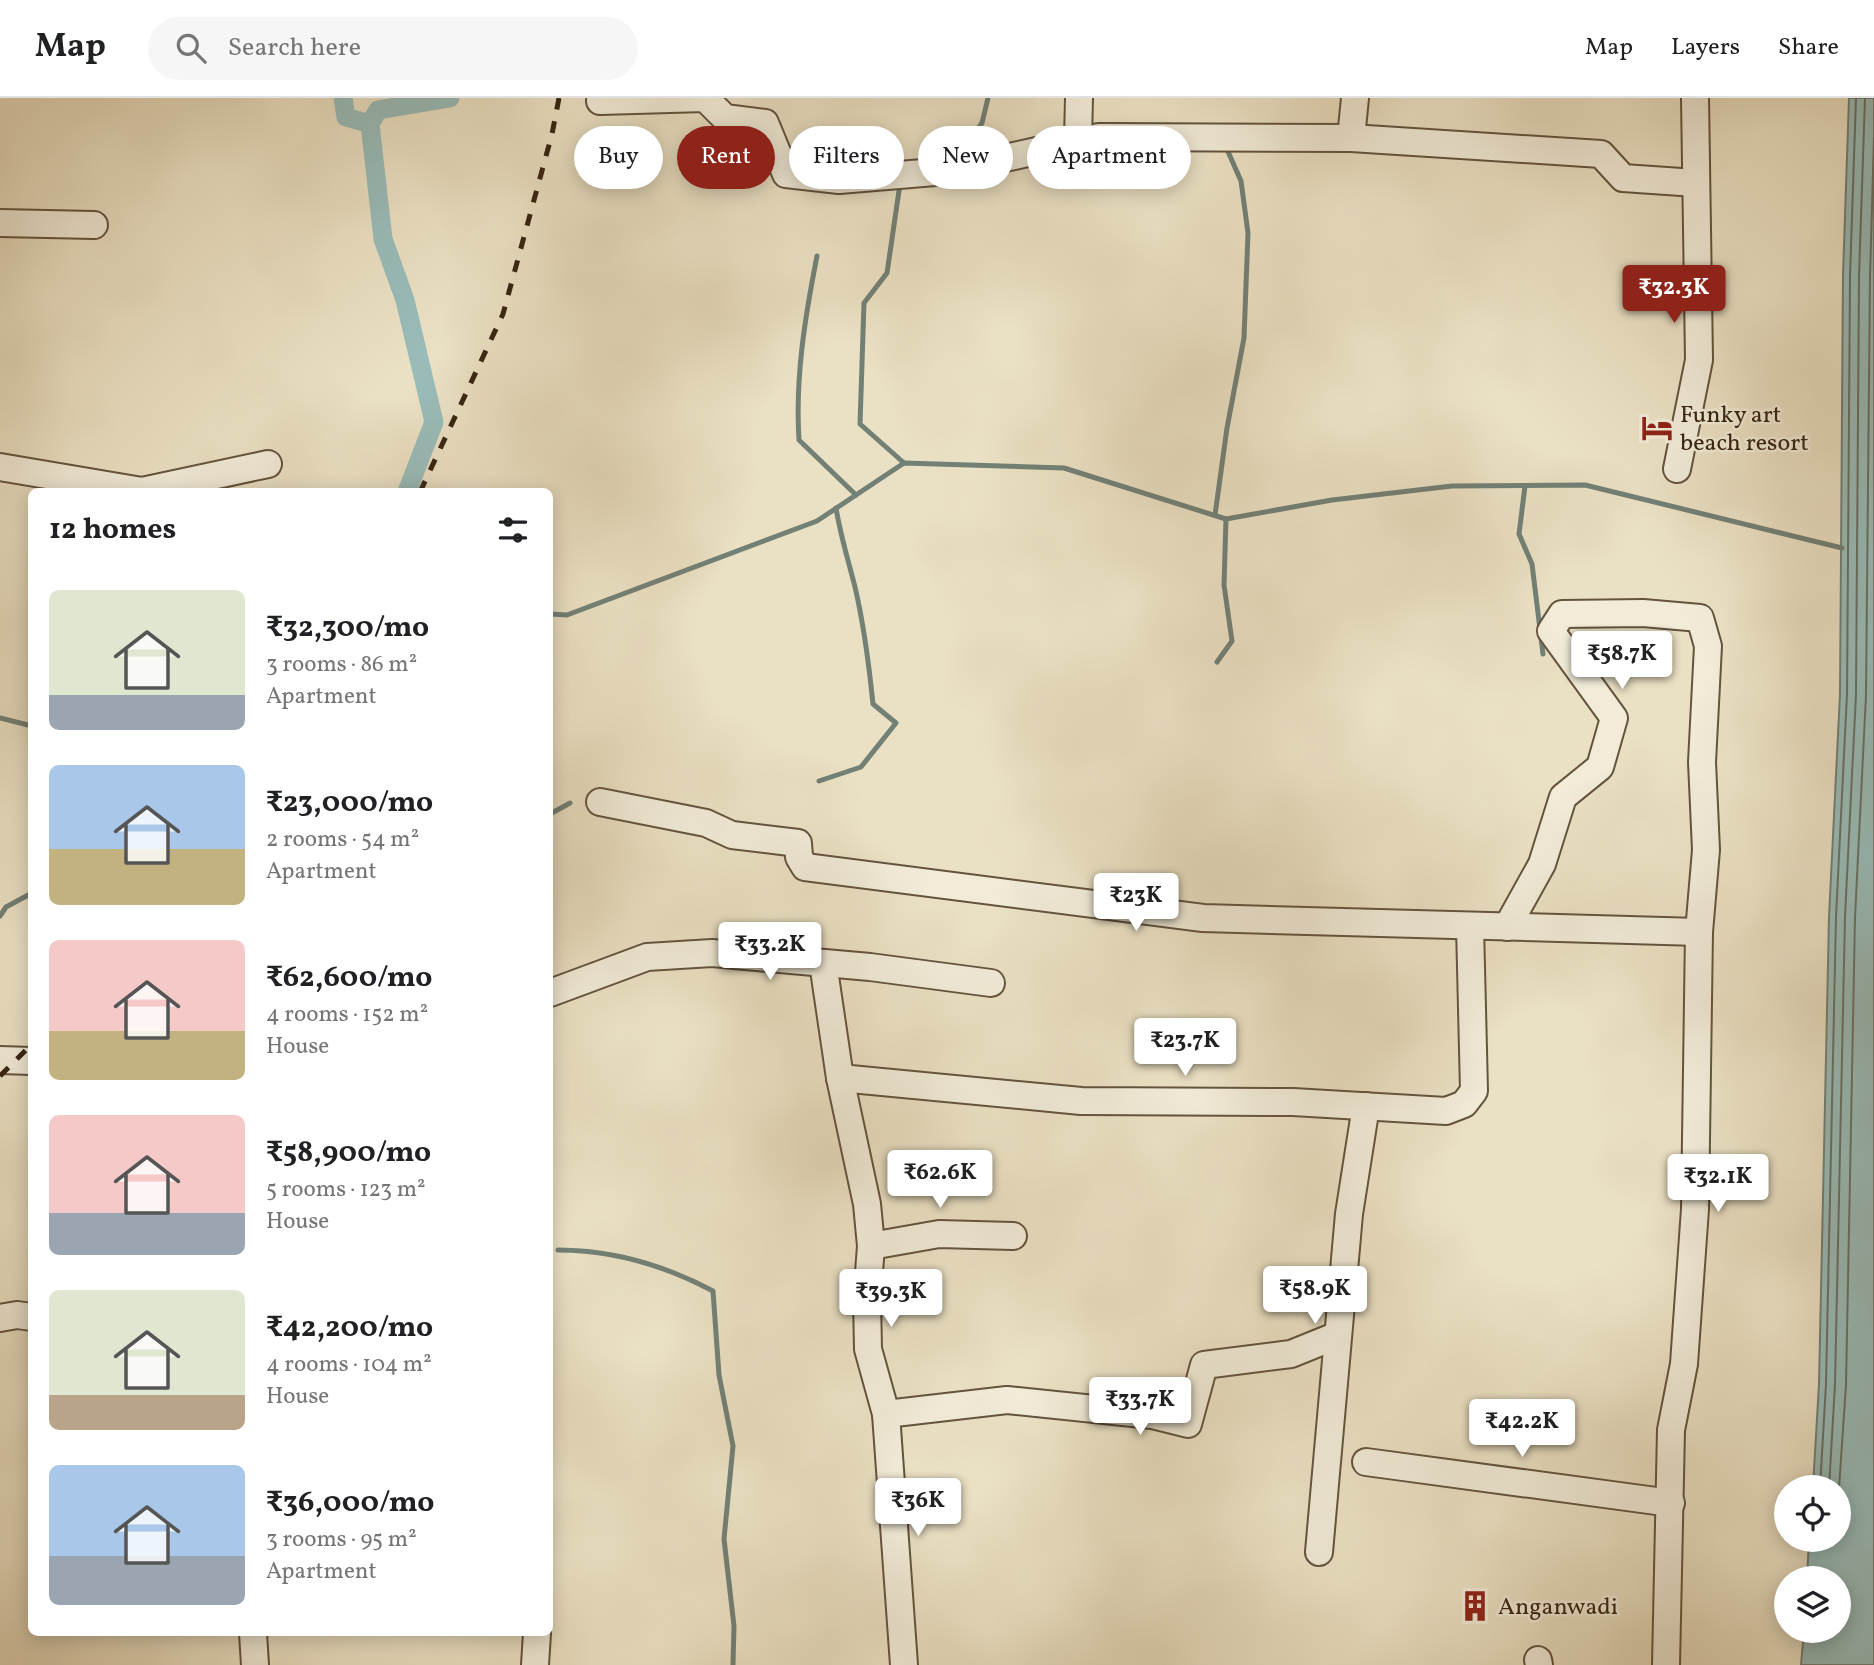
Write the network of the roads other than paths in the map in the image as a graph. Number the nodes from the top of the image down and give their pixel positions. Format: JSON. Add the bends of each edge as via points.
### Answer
{"nodes":[{"id":1,"x":1079,"y":98,"type":"edge"},
{"id":2,"x":1355,"y":98,"type":"edge"},
{"id":3,"x":1695,"y":98,"type":"edge"},
{"id":4,"x":600,"y":101,"type":"dead end"},
{"id":5,"x":1078,"y":126,"type":"edge"},
{"id":6,"x":1191,"y":137,"type":"edge"},
{"id":7,"x":1350,"y":138,"type":"junction"},
{"id":8,"x":1027,"y":152,"type":"edge"},
{"id":9,"x":1696,"y":183,"type":"junction"},
{"id":10,"x":0,"y":223,"type":"edge"},
{"id":11,"x":94,"y":225,"type":"dead end"},
{"id":12,"x":268,"y":464,"type":"dead end"},
{"id":13,"x":0,"y":467,"type":"edge"},
{"id":14,"x":1677,"y":469,"type":"dead end"},
{"id":15,"x":124,"y":488,"type":"edge"},
{"id":16,"x":156,"y":488,"type":"edge"},
{"id":17,"x":600,"y":802,"type":"dead end"},
{"id":18,"x":1470,"y":926,"type":"junction"},
{"id":19,"x":1507,"y":927,"type":"junction"},
{"id":20,"x":1699,"y":932,"type":"junction"},
{"id":21,"x":822,"y":962,"type":"junction"},
{"id":22,"x":991,"y":983,"type":"dead end"},
{"id":23,"x":553,"y":992,"type":"edge"},
{"id":24,"x":0,"y":1060,"type":"edge"},
{"id":25,"x":28,"y":1061,"type":"edge"},
{"id":26,"x":840,"y":1078,"type":"junction"},
{"id":27,"x":1367,"y":1106,"type":"junction"},
{"id":28,"x":1013,"y":1236,"type":"dead end"},
{"id":29,"x":871,"y":1246,"type":"junction"},
{"id":30,"x":28,"y":1316,"type":"edge"},
{"id":31,"x":0,"y":1318,"type":"edge"},
{"id":32,"x":1338,"y":1335,"type":"junction"},
{"id":33,"x":886,"y":1415,"type":"junction"},
{"id":34,"x":1366,"y":1462,"type":"dead end"},
{"id":35,"x":1671,"y":1503,"type":"junction"},
{"id":36,"x":1319,"y":1552,"type":"dead end"},
{"id":37,"x":253,"y":1636,"type":"edge"},
{"id":38,"x":537,"y":1636,"type":"edge"},
{"id":39,"x":256,"y":1665,"type":"edge"},
{"id":40,"x":535,"y":1665,"type":"edge"},
{"id":41,"x":904,"y":1665,"type":"edge"},
{"id":42,"x":1666,"y":1665,"type":"edge"}],
"edges":[{"from":1,"to":5,"type":"street"},
{"from":2,"to":7,"type":"street"},
{"from":3,"to":9,"type":"street"},
{"from":4,"to":8,"type":"street","via":[[705,98],[725,118],[765,123],[786,174],[839,180],[947,171]]},
{"from":6,"to":7,"type":"street"},
{"from":7,"to":9,"type":"street","via":[[1601,155],[1623,178]]},
{"from":9,"to":14,"type":"street","via":[[1699,360]]},
{"from":10,"to":11,"type":"street"},
{"from":12,"to":16,"type":"street"},
{"from":13,"to":15,"type":"street"},
{"from":17,"to":18,"type":"street","via":[[706,823],[732,835],[799,843],[805,867],[1203,918]]},
{"from":18,"to":19,"type":"street"},
{"from":18,"to":27,"type":"street","via":[[1474,1091],[1464,1104],[1446,1111]]},
{"from":19,"to":20,"type":"street"},
{"from":19,"to":20,"type":"street","via":[[1542,864],[1563,797],[1600,767],[1614,718],[1551,631],[1562,614],[1643,613],[1700,618],[1707,646],[1702,762],[1706,850]]},
{"from":20,"to":35,"type":"street","via":[[1695,1209],[1684,1364],[1671,1430]]},
{"from":21,"to":22,"type":"street"},
{"from":21,"to":23,"type":"street","via":[[712,953],[648,957]]},
{"from":21,"to":26,"type":"street"},
{"from":24,"to":25,"type":"street"},
{"from":26,"to":27,"type":"street","via":[[1081,1101]]},
{"from":26,"to":29,"type":"street","via":[[864,1186]]},
{"from":27,"to":32,"type":"street","via":[[1349,1214]]},
{"from":28,"to":29,"type":"street","via":[[940,1234]]},
{"from":29,"to":33,"type":"street","via":[[867,1349]]},
{"from":30,"to":31,"type":"street"},
{"from":32,"to":33,"type":"street","via":[[1291,1354],[1204,1365],[1188,1424],[1152,1415],[1007,1400]]},
{"from":32,"to":36,"type":"street"},
{"from":33,"to":41,"type":"street"},
{"from":34,"to":35,"type":"street"},
{"from":35,"to":42,"type":"street"},
{"from":37,"to":39,"type":"street"},
{"from":38,"to":40,"type":"street"}]}
